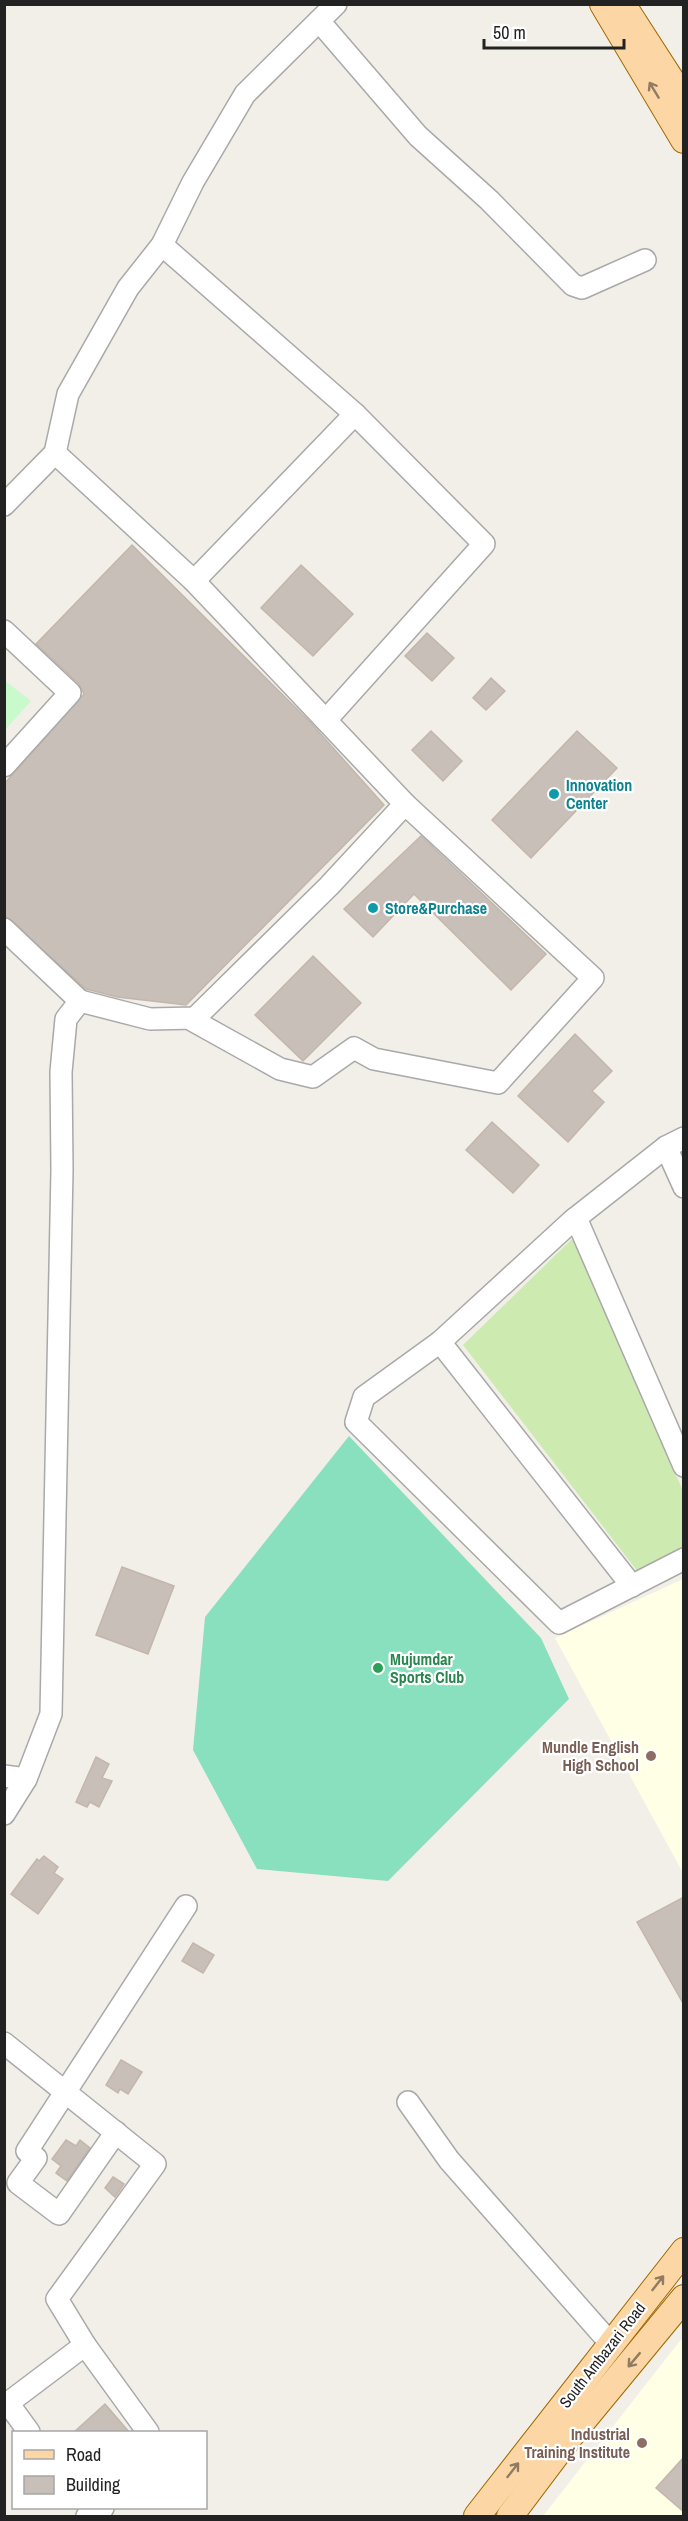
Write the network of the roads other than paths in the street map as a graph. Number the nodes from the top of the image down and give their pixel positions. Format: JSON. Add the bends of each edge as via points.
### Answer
{"nodes":[{"id":1,"x":336,"y":4,"type":"edge"},
{"id":2,"x":603,"y":4,"type":"edge"},
{"id":3,"x":622,"y":4,"type":"edge"},
{"id":4,"x":319,"y":21,"type":"junction"},
{"id":5,"x":684,"y":100,"type":"edge"},
{"id":6,"x":684,"y":140,"type":"edge"},
{"id":7,"x":162,"y":244,"type":"junction"},
{"id":8,"x":645,"y":260,"type":"dead end"},
{"id":9,"x":355,"y":414,"type":"junction"},
{"id":10,"x":55,"y":453,"type":"junction"},
{"id":11,"x":4,"y":505,"type":"edge"},
{"id":12,"x":194,"y":581,"type":"junction"},
{"id":13,"x":4,"y":632,"type":"edge"},
{"id":14,"x":326,"y":720,"type":"junction"},
{"id":15,"x":4,"y":766,"type":"edge"},
{"id":16,"x":405,"y":804,"type":"junction"},
{"id":17,"x":4,"y":929,"type":"edge"},
{"id":18,"x":80,"y":1001,"type":"junction"},
{"id":19,"x":192,"y":1020,"type":"junction"},
{"id":20,"x":675,"y":1142,"type":"edge"},
{"id":21,"x":684,"y":1187,"type":"edge"},
{"id":22,"x":576,"y":1218,"type":"junction"},
{"id":23,"x":440,"y":1342,"type":"junction"},
{"id":24,"x":684,"y":1466,"type":"edge"},
{"id":25,"x":684,"y":1559,"type":"edge"},
{"id":26,"x":632,"y":1586,"type":"junction"},
{"id":27,"x":4,"y":1776,"type":"edge"},
{"id":28,"x":26,"y":1779,"type":"junction"},
{"id":29,"x":4,"y":1814,"type":"edge"},
{"id":30,"x":186,"y":1906,"type":"dead end"},
{"id":31,"x":4,"y":2043,"type":"edge"},
{"id":32,"x":64,"y":2091,"type":"junction"},
{"id":33,"x":408,"y":2102,"type":"dead end"},
{"id":34,"x":116,"y":2132,"type":"junction"},
{"id":35,"x":684,"y":2251,"type":"edge"},
{"id":36,"x":684,"y":2298,"type":"edge"},
{"id":37,"x":611,"y":2344,"type":"junction"},
{"id":38,"x":84,"y":2345,"type":"junction"},
{"id":39,"x":28,"y":2431,"type":"edge"},
{"id":40,"x":147,"y":2431,"type":"edge"},
{"id":41,"x":477,"y":2517,"type":"edge"},
{"id":42,"x":510,"y":2517,"type":"edge"}],
"edges":[{"from":1,"to":4,"type":"street"},
{"from":6,"to":2,"type":"main road","one_way":true},
{"from":3,"to":5,"type":"main road"},
{"from":4,"to":7,"type":"street","via":[[244,94]]},
{"from":4,"to":8,"type":"street","via":[[418,136],[489,200],[573,285],[582,288]]},
{"from":7,"to":9,"type":"street"},
{"from":7,"to":10,"type":"street","via":[[128,288],[68,394]]},
{"from":9,"to":12,"type":"street"},
{"from":9,"to":14,"type":"street","via":[[484,544]]},
{"from":10,"to":11,"type":"street"},
{"from":10,"to":12,"type":"street"},
{"from":12,"to":14,"type":"street"},
{"from":13,"to":15,"type":"street","via":[[70,693]]},
{"from":14,"to":16,"type":"street"},
{"from":16,"to":19,"type":"street","via":[[329,886]]},
{"from":16,"to":19,"type":"street","via":[[593,978],[498,1083],[374,1059],[354,1048],[313,1077],[280,1070]]},
{"from":17,"to":18,"type":"street"},
{"from":18,"to":19,"type":"street","via":[[150,1019]]},
{"from":18,"to":28,"type":"street","via":[[66,1019],[61,1072],[51,1714]]},
{"from":20,"to":21,"type":"street"},
{"from":20,"to":22,"type":"street"},
{"from":22,"to":23,"type":"street"},
{"from":22,"to":24,"type":"street"},
{"from":23,"to":26,"type":"street"},
{"from":23,"to":26,"type":"street","via":[[364,1397],[356,1422],[559,1623]]},
{"from":25,"to":26,"type":"street"},
{"from":27,"to":28,"type":"street"},
{"from":28,"to":29,"type":"street"},
{"from":30,"to":32,"type":"street"},
{"from":31,"to":32,"type":"street"},
{"from":32,"to":34,"type":"street"},
{"from":32,"to":34,"type":"street","via":[[27,2151],[36,2158],[18,2182],[59,2214]]},
{"from":33,"to":37,"type":"street","via":[[450,2160]]},
{"from":34,"to":38,"type":"street","via":[[155,2164],[57,2300]]},
{"from":37,"to":35,"type":"main road","name":"South Ambazari Road","one_way":true},
{"from":36,"to":42,"type":"main road","name":"South Ambazari Road","one_way":true,"via":[[571,2435]]},
{"from":41,"to":37,"type":"main road","name":"South Ambazari Road","one_way":true},
{"from":38,"to":39,"type":"street","via":[[8,2403]]},
{"from":38,"to":40,"type":"street"}]}
